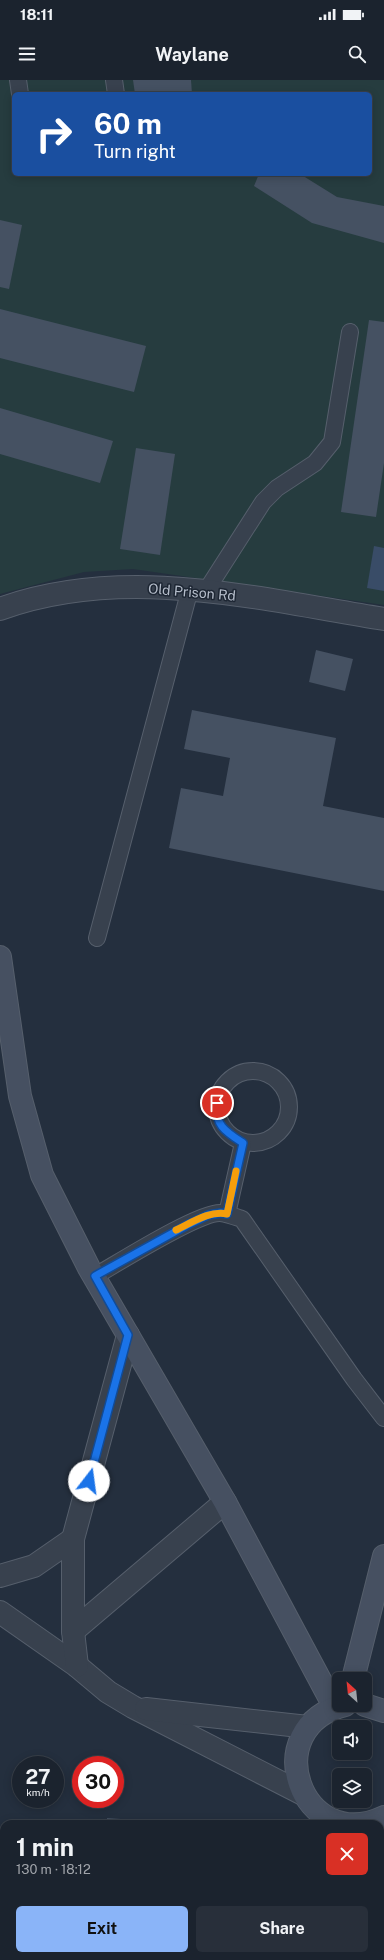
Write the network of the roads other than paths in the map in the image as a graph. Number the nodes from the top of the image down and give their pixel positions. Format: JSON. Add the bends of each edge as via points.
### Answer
{"nodes":[{"id":1,"x":18,"y":80,"type":"edge"},
{"id":2,"x":114,"y":80,"type":"edge"},
{"id":3,"x":20,"y":92,"type":"edge"},
{"id":4,"x":116,"y":92,"type":"edge"},
{"id":5,"x":350,"y":332,"type":"dead end"},
{"id":6,"x":198,"y":590,"type":"junction"},
{"id":7,"x":0,"y":609,"type":"edge"},
{"id":8,"x":384,"y":619,"type":"edge"},
{"id":9,"x":97,"y":938,"type":"dead end"},
{"id":10,"x":0,"y":957,"type":"edge"},
{"id":11,"x":243,"y":1143,"type":"junction"},
{"id":12,"x":227,"y":1214,"type":"junction"},
{"id":13,"x":95,"y":1276,"type":"junction"},
{"id":14,"x":128,"y":1335,"type":"junction"},
{"id":15,"x":384,"y":1418,"type":"edge"},
{"id":16,"x":224,"y":1502,"type":"junction"},
{"id":17,"x":73,"y":1539,"type":"junction"},
{"id":18,"x":384,"y":1556,"type":"edge"},
{"id":19,"x":0,"y":1576,"type":"edge"},
{"id":20,"x":0,"y":1612,"type":"edge"},
{"id":21,"x":73,"y":1631,"type":"junction"},
{"id":22,"x":77,"y":1666,"type":"junction"},
{"id":23,"x":355,"y":1672,"type":"edge"},
{"id":24,"x":332,"y":1692,"type":"edge"},
{"id":25,"x":133,"y":1707,"type":"junction"},
{"id":26,"x":372,"y":1707,"type":"edge"},
{"id":27,"x":332,"y":1710,"type":"edge"},
{"id":28,"x":384,"y":1711,"type":"edge"},
{"id":29,"x":308,"y":1727,"type":"junction"},
{"id":30,"x":303,"y":1794,"type":"junction"},
{"id":31,"x":332,"y":1820,"type":"edge"}],
"edges":[{"from":1,"to":3,"type":"lane"},
{"from":2,"to":4,"type":"lane"},
{"from":5,"to":6,"type":"lane","via":[[332,442],[315,463],[277,488],[263,502]]},
{"from":6,"to":7,"type":"street","name":"Old Prison Rd","via":[[166,587],[108,588],[58,594]]},
{"from":6,"to":8,"type":"street","name":"Old Prison Rd"},
{"from":6,"to":9,"type":"lane"},
{"from":10,"to":13,"type":"street","via":[[20,1096],[28,1132],[42,1175]]},
{"from":11,"to":11,"type":"lane","via":[[225,1132],[216,1113],[218,1092],[232,1076],[252,1069],[273,1075],[286,1090],[290,1111],[282,1130],[264,1142]]},
{"from":11,"to":12,"type":"lane"},
{"from":12,"to":13,"type":"lane","via":[[208,1215]]},
{"from":12,"to":15,"type":"lane","via":[[242,1219],[354,1380]]},
{"from":13,"to":14,"type":"street"},
{"from":14,"to":16,"type":"street"},
{"from":14,"to":17,"type":"street"},
{"from":16,"to":21,"type":"street"},
{"from":16,"to":24,"type":"street"},
{"from":17,"to":19,"type":"street","via":[[34,1566]]},
{"from":17,"to":21,"type":"street"},
{"from":18,"to":23,"type":"street"},
{"from":20,"to":22,"type":"street"},
{"from":21,"to":22,"type":"street"},
{"from":22,"to":25,"type":"street","via":[[108,1692]]},
{"from":25,"to":29,"type":"street"},
{"from":25,"to":30,"type":"street"},
{"from":26,"to":28,"type":"street"},
{"from":27,"to":29,"type":"street","via":[[320,1716]]},
{"from":29,"to":30,"type":"street","via":[[299,1743],[295,1760],[297,1778]]},
{"from":30,"to":31,"type":"street","via":[[312,1806]]}]}
